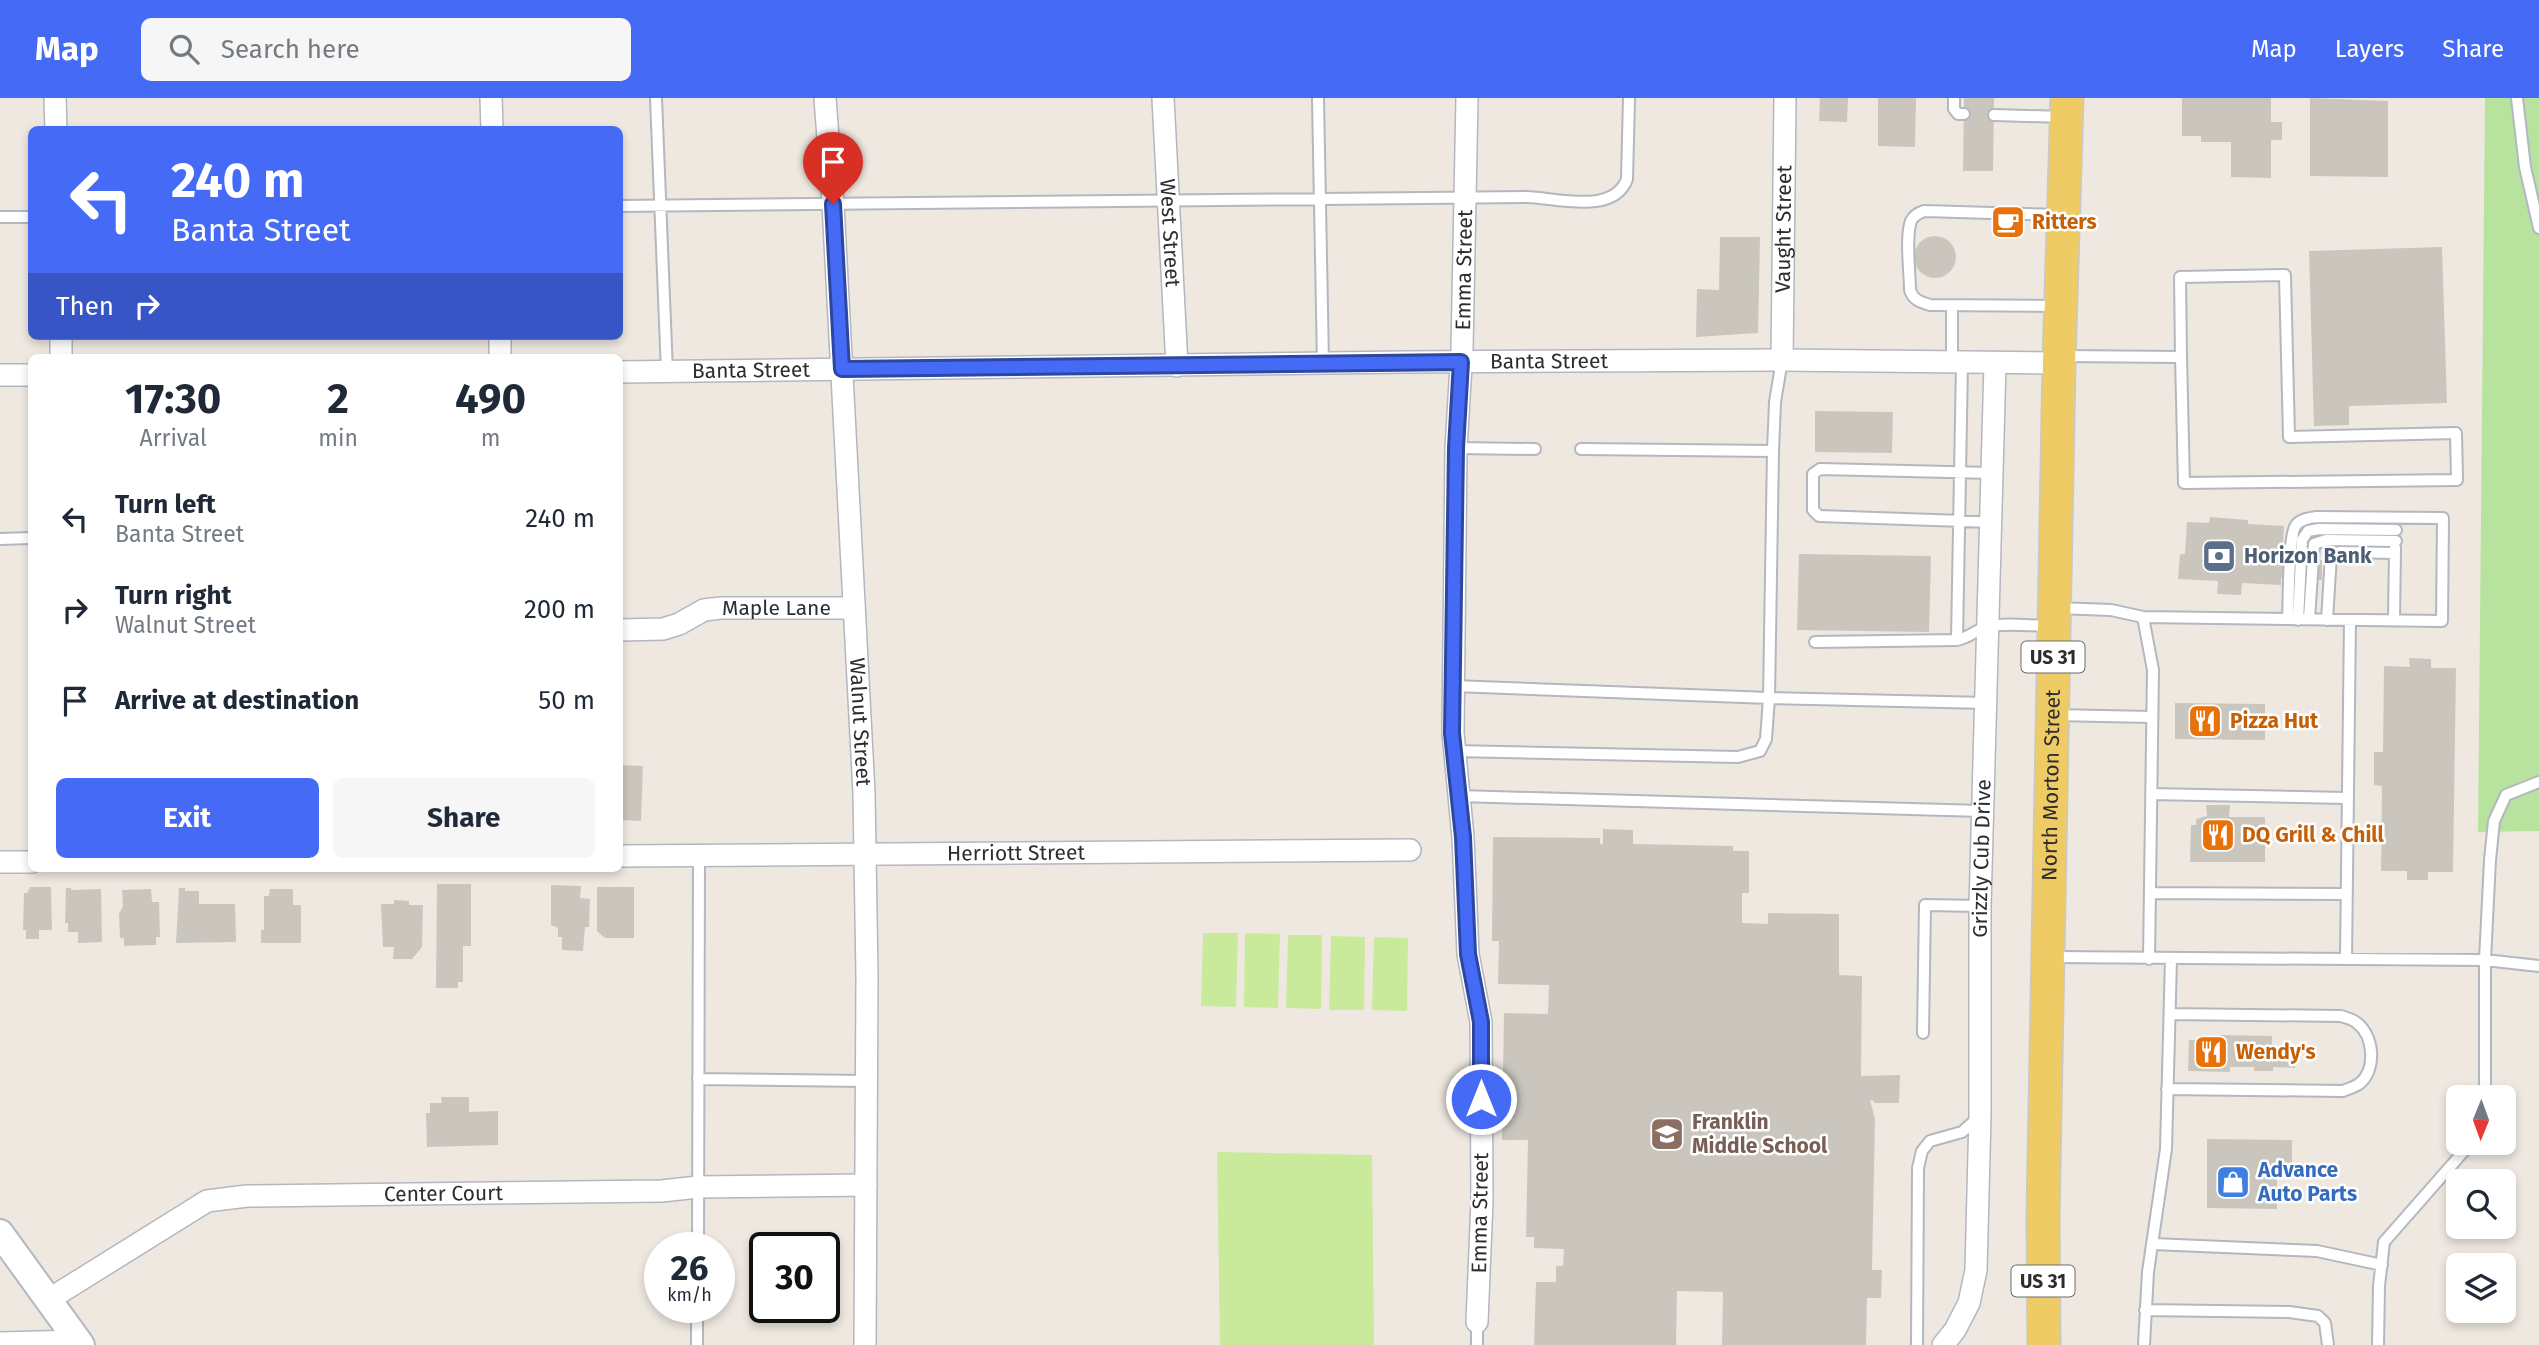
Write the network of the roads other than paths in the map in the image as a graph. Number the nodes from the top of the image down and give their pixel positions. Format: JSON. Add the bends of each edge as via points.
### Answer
{"nodes":[{"id":1,"x":55,"y":98,"type":"edge"},
{"id":2,"x":491,"y":98,"type":"edge"},
{"id":3,"x":656,"y":98,"type":"edge"},
{"id":4,"x":825,"y":98,"type":"edge"},
{"id":5,"x":1163,"y":98,"type":"edge"},
{"id":6,"x":1318,"y":98,"type":"edge"},
{"id":7,"x":1467,"y":98,"type":"edge"},
{"id":8,"x":1629,"y":98,"type":"edge"},
{"id":9,"x":1785,"y":98,"type":"edge"},
{"id":10,"x":1954,"y":98,"type":"edge"},
{"id":11,"x":2517,"y":98,"type":"edge"},
{"id":12,"x":2066,"y":108,"type":"edge"},
{"id":13,"x":1964,"y":114,"type":"dead end"},
{"id":14,"x":1994,"y":115,"type":"dead end"},
{"id":15,"x":56,"y":126,"type":"edge"},
{"id":16,"x":492,"y":126,"type":"edge"},
{"id":17,"x":1466,"y":198,"type":"junction"},
{"id":18,"x":1167,"y":199,"type":"junction"},
{"id":19,"x":1318,"y":200,"type":"junction"},
{"id":20,"x":833,"y":204,"type":"junction"},
{"id":21,"x":660,"y":205,"type":"junction"},
{"id":22,"x":623,"y":206,"type":"edge"},
{"id":23,"x":2063,"y":215,"type":"junction"},
{"id":24,"x":0,"y":217,"type":"edge"},
{"id":25,"x":28,"y":217,"type":"edge"},
{"id":26,"x":2539,"y":228,"type":"edge"},
{"id":27,"x":1952,"y":304,"type":"junction"},
{"id":28,"x":2061,"y":306,"type":"junction"},
{"id":29,"x":2181,"y":357,"type":"junction"},
{"id":30,"x":2059,"y":359,"type":"junction"},
{"id":31,"x":1782,"y":360,"type":"junction"},
{"id":32,"x":1461,"y":362,"type":"junction"},
{"id":33,"x":1323,"y":363,"type":"junction"},
{"id":34,"x":1957,"y":363,"type":"junction"},
{"id":35,"x":1995,"y":364,"type":"junction"},
{"id":36,"x":1177,"y":366,"type":"junction"},
{"id":37,"x":842,"y":369,"type":"junction"},
{"id":38,"x":623,"y":372,"type":"edge"},
{"id":39,"x":667,"y":372,"type":"junction"},
{"id":40,"x":0,"y":375,"type":"edge"},
{"id":41,"x":28,"y":375,"type":"edge"},
{"id":42,"x":1456,"y":448,"type":"junction"},
{"id":43,"x":1535,"y":449,"type":"dead end"},
{"id":44,"x":1581,"y":449,"type":"dead end"},
{"id":45,"x":1773,"y":451,"type":"junction"},
{"id":46,"x":1960,"y":472,"type":"junction"},
{"id":47,"x":1992,"y":473,"type":"junction"},
{"id":48,"x":1958,"y":520,"type":"junction"},
{"id":49,"x":1991,"y":522,"type":"junction"},
{"id":50,"x":2396,"y":529,"type":"junction"},
{"id":51,"x":28,"y":538,"type":"edge"},
{"id":52,"x":0,"y":539,"type":"edge"},
{"id":53,"x":2395,"y":553,"type":"junction"},
{"id":54,"x":853,"y":608,"type":"junction"},
{"id":55,"x":2054,"y":617,"type":"junction"},
{"id":56,"x":2143,"y":617,"type":"junction"},
{"id":57,"x":2298,"y":619,"type":"junction"},
{"id":58,"x":2327,"y":620,"type":"junction"},
{"id":59,"x":2350,"y":620,"type":"junction"},
{"id":60,"x":2394,"y":621,"type":"junction"},
{"id":61,"x":1988,"y":626,"type":"junction"},
{"id":62,"x":623,"y":629,"type":"edge"},
{"id":63,"x":1956,"y":640,"type":"junction"},
{"id":64,"x":1815,"y":642,"type":"dead end"},
{"id":65,"x":1453,"y":686,"type":"junction"},
{"id":66,"x":1769,"y":698,"type":"junction"},
{"id":67,"x":1987,"y":703,"type":"junction"},
{"id":68,"x":2052,"y":715,"type":"junction"},
{"id":69,"x":2152,"y":717,"type":"junction"},
{"id":70,"x":1454,"y":751,"type":"junction"},
{"id":71,"x":2539,"y":782,"type":"edge"},
{"id":72,"x":2151,"y":794,"type":"junction"},
{"id":73,"x":1459,"y":796,"type":"junction"},
{"id":74,"x":2347,"y":798,"type":"junction"},
{"id":75,"x":1982,"y":811,"type":"junction"},
{"id":76,"x":1410,"y":850,"type":"dead end"},
{"id":77,"x":699,"y":855,"type":"junction"},
{"id":78,"x":866,"y":855,"type":"junction"},
{"id":79,"x":623,"y":856,"type":"edge"},
{"id":80,"x":0,"y":862,"type":"edge"},
{"id":81,"x":28,"y":862,"type":"edge"},
{"id":82,"x":2150,"y":892,"type":"junction"},
{"id":83,"x":2347,"y":894,"type":"junction"},
{"id":84,"x":1980,"y":906,"type":"junction"},
{"id":85,"x":2048,"y":957,"type":"junction"},
{"id":86,"x":2149,"y":959,"type":"junction"},
{"id":87,"x":2171,"y":959,"type":"junction"},
{"id":88,"x":2346,"y":960,"type":"junction"},
{"id":89,"x":2485,"y":960,"type":"junction"},
{"id":90,"x":2539,"y":966,"type":"edge"},
{"id":91,"x":2170,"y":1014,"type":"junction"},
{"id":92,"x":1923,"y":1032,"type":"dead end"},
{"id":93,"x":698,"y":1079,"type":"junction"},
{"id":94,"x":867,"y":1081,"type":"junction"},
{"id":95,"x":2486,"y":1085,"type":"edge"},
{"id":96,"x":2167,"y":1089,"type":"junction"},
{"id":97,"x":1980,"y":1115,"type":"junction"},
{"id":98,"x":2460,"y":1155,"type":"edge"},
{"id":99,"x":866,"y":1185,"type":"junction"},
{"id":100,"x":698,"y":1187,"type":"junction"},
{"id":101,"x":698,"y":1232,"type":"edge"},
{"id":102,"x":0,"y":1233,"type":"edge"},
{"id":103,"x":2152,"y":1244,"type":"junction"},
{"id":104,"x":2382,"y":1265,"type":"junction"},
{"id":105,"x":48,"y":1300,"type":"junction"},
{"id":106,"x":2145,"y":1310,"type":"junction"},
{"id":107,"x":1477,"y":1322,"type":"joint"},
{"id":108,"x":697,"y":1323,"type":"edge"},
{"id":109,"x":0,"y":1343,"type":"edge"},
{"id":110,"x":79,"y":1343,"type":"edge"},
{"id":111,"x":697,"y":1345,"type":"edge"},
{"id":112,"x":865,"y":1345,"type":"edge"},
{"id":113,"x":1477,"y":1345,"type":"edge"},
{"id":114,"x":1917,"y":1345,"type":"edge"},
{"id":115,"x":1943,"y":1345,"type":"edge"},
{"id":116,"x":2043,"y":1345,"type":"edge"},
{"id":117,"x":2144,"y":1345,"type":"edge"},
{"id":118,"x":2328,"y":1345,"type":"edge"},
{"id":119,"x":2378,"y":1345,"type":"edge"}],
"edges":[{"from":1,"to":15,"type":"street"},
{"from":2,"to":16,"type":"street"},
{"from":3,"to":21,"type":"lane"},
{"from":4,"to":20,"type":"street","name":"Walnut Street"},
{"from":5,"to":18,"type":"street","name":"West Street"},
{"from":6,"to":19,"type":"lane"},
{"from":7,"to":17,"type":"street","name":"Emma Street"},
{"from":8,"to":17,"type":"lane","via":[[1627,179],[1618,195],[1594,202]]},
{"from":9,"to":31,"type":"street","name":"Vaught Street"},
{"from":10,"to":13,"type":"lane","via":[[1954,109]]},
{"from":11,"to":26,"type":"lane","via":[[2525,167]]},
{"from":12,"to":14,"type":"lane"},
{"from":12,"to":23,"type":"main road","name":"North Morton Street","number":"US 31"},
{"from":17,"to":19,"type":"lane"},
{"from":17,"to":32,"type":"street","name":"Emma Street"},
{"from":18,"to":19,"type":"lane"},
{"from":18,"to":20,"type":"lane"},
{"from":18,"to":36,"type":"street","name":"West Street"},
{"from":19,"to":33,"type":"lane"},
{"from":20,"to":21,"type":"lane"},
{"from":20,"to":37,"type":"street","name":"Walnut Street"},
{"from":21,"to":22,"type":"lane"},
{"from":21,"to":39,"type":"lane"},
{"from":23,"to":27,"type":"lane","via":[[1916,214],[1909,230],[1912,296],[1919,302]]},
{"from":23,"to":28,"type":"main road","name":"North Morton Street","number":"US 31"},
{"from":24,"to":25,"type":"lane"},
{"from":27,"to":28,"type":"lane"},
{"from":27,"to":34,"type":"lane"},
{"from":28,"to":30,"type":"main road","name":"North Morton Street","number":"US 31"},
{"from":29,"to":29,"type":"lane","via":[[2185,483],[2457,480],[2456,433],[2289,437],[2285,275],[2180,277]]},
{"from":29,"to":30,"type":"lane"},
{"from":30,"to":35,"type":"street","name":"Banta Street"},
{"from":30,"to":55,"type":"main road","name":"North Morton Street","number":"US 31"},
{"from":31,"to":32,"type":"street","name":"Banta Street"},
{"from":31,"to":34,"type":"street","name":"Banta Street"},
{"from":31,"to":45,"type":"lane"},
{"from":32,"to":33,"type":"street","name":"Banta Street"},
{"from":32,"to":42,"type":"street","name":"Emma Street"},
{"from":33,"to":36,"type":"street","name":"Banta Street"},
{"from":34,"to":35,"type":"street","name":"Banta Street"},
{"from":34,"to":46,"type":"lane"},
{"from":35,"to":47,"type":"street","name":"Grizzly Cub Drive"},
{"from":36,"to":37,"type":"street","name":"Banta Street"},
{"from":37,"to":39,"type":"street","name":"Banta Street"},
{"from":37,"to":54,"type":"street","name":"Walnut Street"},
{"from":38,"to":39,"type":"street","name":"Banta Street"},
{"from":40,"to":41,"type":"street"},
{"from":42,"to":43,"type":"lane"},
{"from":42,"to":65,"type":"street","name":"Emma Street"},
{"from":44,"to":45,"type":"lane"},
{"from":45,"to":66,"type":"lane"},
{"from":46,"to":47,"type":"lane"},
{"from":46,"to":48,"type":"lane"},
{"from":46,"to":48,"type":"lane","via":[[1820,469],[1813,474],[1813,510],[1819,516]]},
{"from":47,"to":49,"type":"street","name":"Grizzly Cub Drive"},
{"from":48,"to":49,"type":"lane"},
{"from":48,"to":63,"type":"lane"},
{"from":49,"to":61,"type":"street","name":"Grizzly Cub Drive"},
{"from":50,"to":53,"type":"lane"},
{"from":50,"to":57,"type":"lane","via":[[2314,544]]},
{"from":50,"to":57,"type":"lane","via":[[2316,517],[2301,520],[2292,540]]},
{"from":50,"to":60,"type":"lane","via":[[2444,518],[2442,621]]},
{"from":51,"to":52,"type":"lane"},
{"from":53,"to":58,"type":"lane","via":[[2331,555]]},
{"from":53,"to":60,"type":"lane"},
{"from":54,"to":62,"type":"street","name":"Maple Lane","via":[[721,608],[704,610],[663,629]]},
{"from":54,"to":78,"type":"street","name":"Walnut Street"},
{"from":55,"to":56,"type":"lane","via":[[2111,610]]},
{"from":55,"to":61,"type":"lane"},
{"from":55,"to":68,"type":"main road","name":"North Morton Street","number":"US 31"},
{"from":56,"to":57,"type":"lane"},
{"from":56,"to":69,"type":"lane","via":[[2153,670]]},
{"from":57,"to":58,"type":"lane"},
{"from":58,"to":59,"type":"lane"},
{"from":59,"to":60,"type":"lane"},
{"from":59,"to":74,"type":"lane"},
{"from":61,"to":63,"type":"lane","via":[[1970,638]]},
{"from":61,"to":67,"type":"street","name":"Grizzly Cub Drive"},
{"from":63,"to":64,"type":"lane"},
{"from":65,"to":66,"type":"lane"},
{"from":65,"to":70,"type":"street","name":"Emma Street"},
{"from":66,"to":67,"type":"lane"},
{"from":66,"to":70,"type":"lane","via":[[1766,739],[1760,751],[1738,757]]},
{"from":67,"to":75,"type":"street","name":"Grizzly Cub Drive"},
{"from":68,"to":69,"type":"lane"},
{"from":68,"to":85,"type":"main road","name":"North Morton Street","number":"US 31"},
{"from":69,"to":72,"type":"lane"},
{"from":70,"to":73,"type":"street","name":"Emma Street"},
{"from":71,"to":89,"type":"lane","via":[[2506,795],[2494,821]]},
{"from":72,"to":74,"type":"lane"},
{"from":72,"to":82,"type":"lane"},
{"from":73,"to":75,"type":"lane"},
{"from":73,"to":107,"type":"street","name":"Emma Street","via":[[1468,954],[1481,1022]]},
{"from":74,"to":83,"type":"lane"},
{"from":75,"to":84,"type":"street","name":"Grizzly Cub Drive"},
{"from":76,"to":78,"type":"street","name":"Herriott Street"},
{"from":77,"to":78,"type":"street","name":"Herriott Street"},
{"from":77,"to":79,"type":"street","name":"Herriott Street"},
{"from":77,"to":93,"type":"lane"},
{"from":78,"to":94,"type":"street","name":"Walnut Street"},
{"from":80,"to":81,"type":"street"},
{"from":82,"to":83,"type":"lane"},
{"from":82,"to":86,"type":"lane"},
{"from":83,"to":88,"type":"lane"},
{"from":84,"to":92,"type":"lane","via":[[1925,905]]},
{"from":84,"to":97,"type":"street","name":"Grizzly Cub Drive"},
{"from":85,"to":86,"type":"lane"},
{"from":85,"to":116,"type":"main road","name":"North Morton Street","number":"US 31"},
{"from":86,"to":87,"type":"lane"},
{"from":87,"to":88,"type":"lane"},
{"from":87,"to":91,"type":"lane"},
{"from":88,"to":89,"type":"lane"},
{"from":89,"to":90,"type":"lane"},
{"from":89,"to":95,"type":"lane"},
{"from":91,"to":96,"type":"lane"},
{"from":91,"to":96,"type":"lane","via":[[2341,1016],[2356,1021],[2368,1035],[2371,1051],[2370,1068],[2360,1083],[2343,1091]]},
{"from":93,"to":94,"type":"lane"},
{"from":93,"to":100,"type":"lane"},
{"from":94,"to":99,"type":"street","name":"Walnut Street"},
{"from":96,"to":103,"type":"lane","via":[[2166,1149]]},
{"from":97,"to":114,"type":"lane","via":[[1962,1132],[1930,1141],[1922,1151],[1918,1168]]},
{"from":97,"to":115,"type":"street","name":"Grizzly Cub Drive","via":[[1976,1270],[1969,1303]]},
{"from":98,"to":104,"type":"lane","via":[[2384,1242]]},
{"from":99,"to":100,"type":"street","name":"Center Court"},
{"from":99,"to":112,"type":"street","name":"Walnut Street"},
{"from":100,"to":101,"type":"lane"},
{"from":100,"to":105,"type":"street","name":"Center Court","via":[[247,1196],[207,1202]]},
{"from":102,"to":105,"type":"street"},
{"from":103,"to":104,"type":"lane","via":[[2317,1251]]},
{"from":103,"to":106,"type":"lane"},
{"from":104,"to":119,"type":"lane"},
{"from":105,"to":110,"type":"street"},
{"from":106,"to":117,"type":"lane"},
{"from":106,"to":118,"type":"lane","via":[[2318,1316],[2325,1323]]},
{"from":107,"to":113,"type":"lane"},
{"from":108,"to":111,"type":"lane"},
{"from":109,"to":110,"type":"street"}]}
